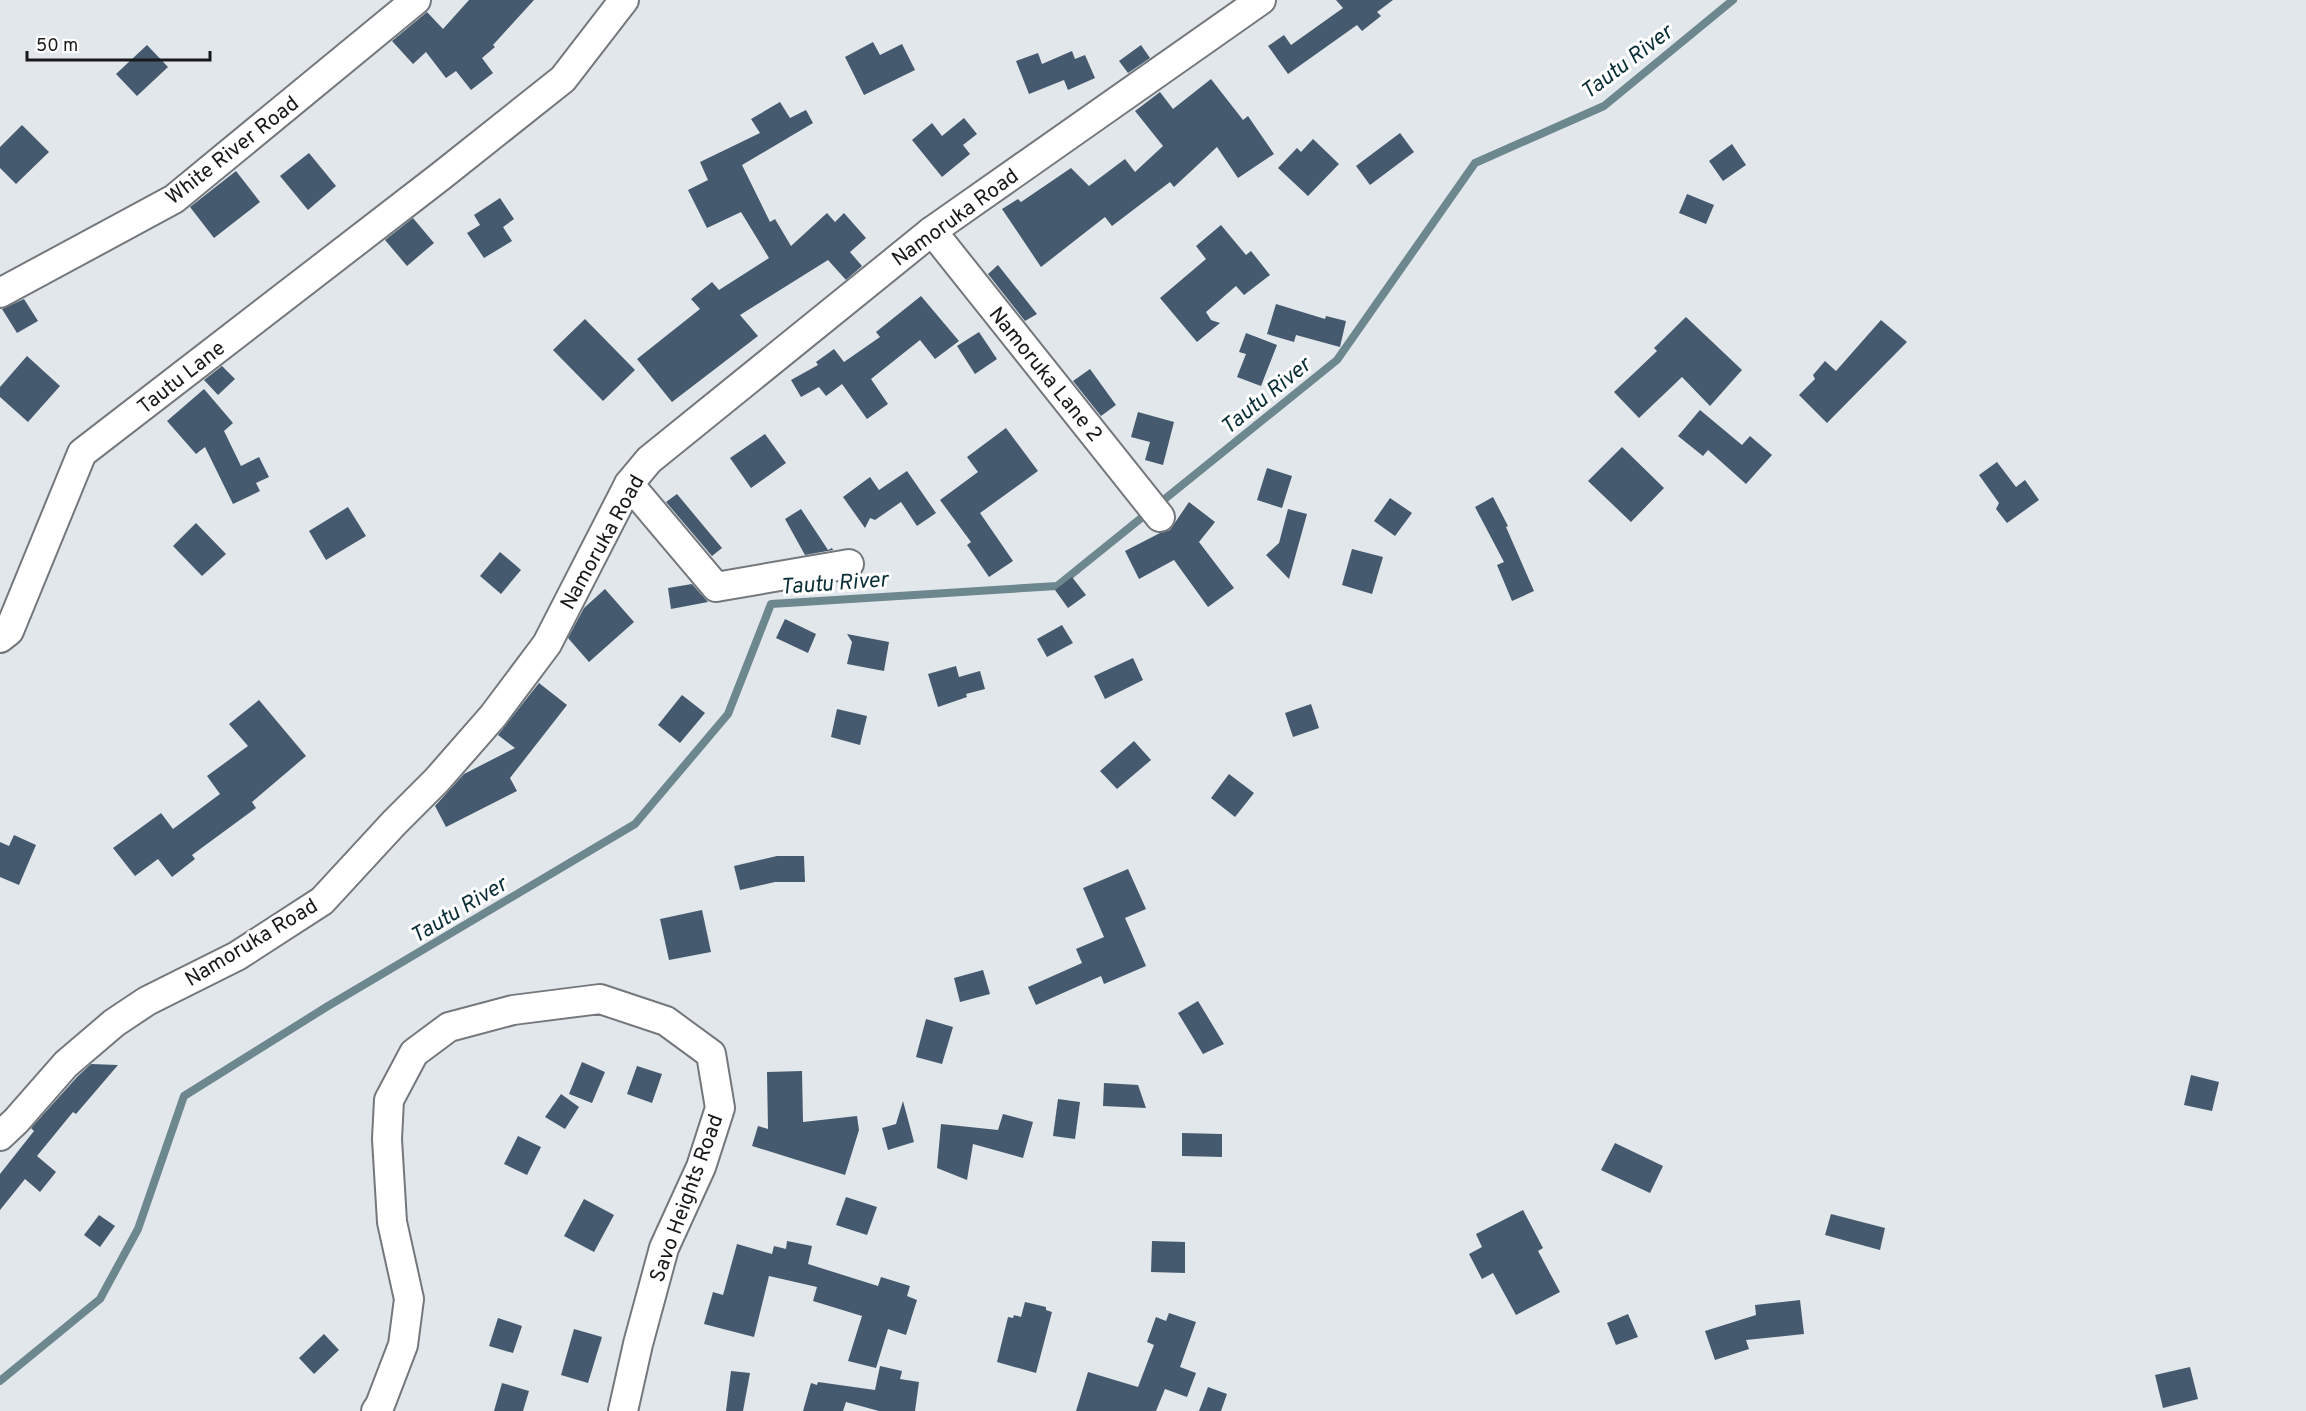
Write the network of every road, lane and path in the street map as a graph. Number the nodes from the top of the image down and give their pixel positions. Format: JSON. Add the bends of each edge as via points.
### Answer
{"nodes":[{"id":1,"x":416,"y":0,"type":"edge"},
{"id":2,"x":624,"y":0,"type":"edge"},
{"id":3,"x":1261,"y":0,"type":"edge"},
{"id":4,"x":932,"y":231,"type":"junction"},
{"id":5,"x":0,"y":293,"type":"edge"},
{"id":6,"x":629,"y":484,"type":"junction"},
{"id":7,"x":1160,"y":517,"type":"dead end"},
{"id":8,"x":849,"y":564,"type":"dead end"},
{"id":9,"x":0,"y":638,"type":"edge"},
{"id":10,"x":0,"y":1137,"type":"edge"},
{"id":11,"x":376,"y":1411,"type":"edge"},
{"id":12,"x":622,"y":1411,"type":"edge"}],
"edges":[{"from":1,"to":5,"type":"street","name":"White River Road","via":[[174,199]]},
{"from":2,"to":9,"type":"street","name":"Tautu Lane","via":[[563,79],[82,453],[9,631]]},
{"from":3,"to":4,"type":"street","name":"Namoruka Road"},
{"from":4,"to":6,"type":"street","name":"Namoruka Road","via":[[660,451]]},
{"from":4,"to":7,"type":"street","name":"Namoruka Lane 2"},
{"from":6,"to":8,"type":"street","via":[[716,587]]},
{"from":6,"to":10,"type":"street","name":"Namoruka Road","via":[[547,644],[493,716],[437,780],[322,901],[237,956],[114,1023],[66,1064]]},
{"from":11,"to":12,"type":"street","name":"Savo Heights Road","via":[[403,1345],[409,1299],[392,1222],[387,1139],[389,1100],[414,1053],[449,1027],[513,1010],[600,999],[666,1021],[711,1054],[720,1108],[701,1167],[664,1248]]}]}
